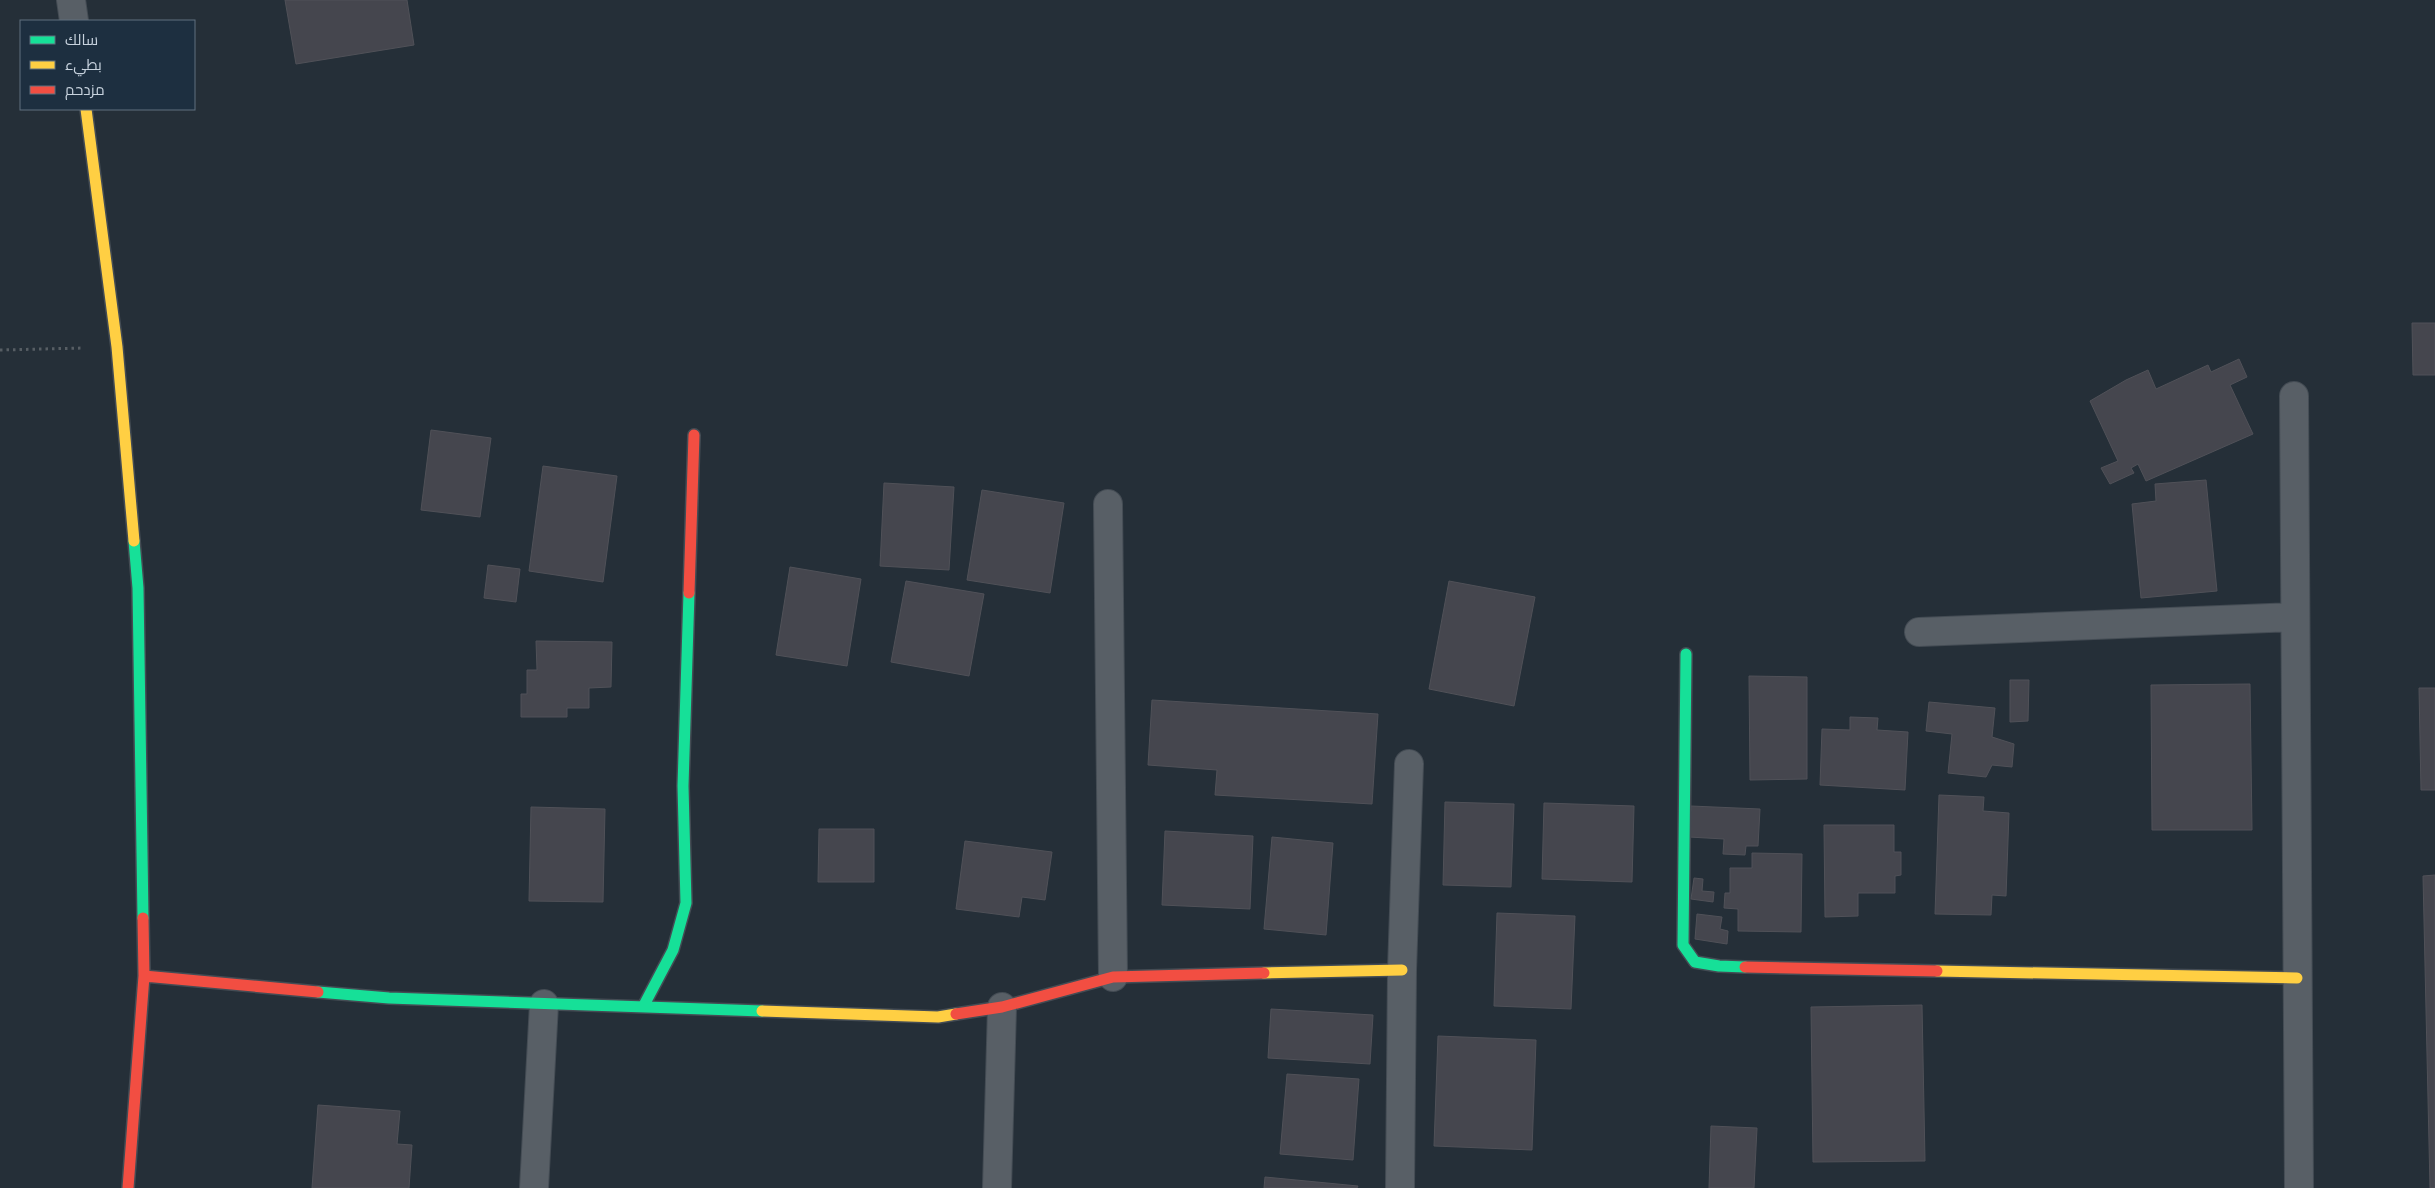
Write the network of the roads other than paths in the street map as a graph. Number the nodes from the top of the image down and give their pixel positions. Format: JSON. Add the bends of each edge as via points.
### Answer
{"nodes":[{"id":1,"x":71,"y":0,"type":"edge"},
{"id":2,"x":74,"y":20,"type":"edge"},
{"id":3,"x":86,"y":110,"type":"edge"},
{"id":4,"x":2294,"y":396,"type":"dead end"},
{"id":5,"x":694,"y":435,"type":"dead end"},
{"id":6,"x":1108,"y":504,"type":"dead end"},
{"id":7,"x":2295,"y":617,"type":"junction"},
{"id":8,"x":1919,"y":632,"type":"dead end"},
{"id":9,"x":1686,"y":654,"type":"dead end"},
{"id":10,"x":1409,"y":764,"type":"dead end"},
{"id":11,"x":1402,"y":970,"type":"junction"},
{"id":12,"x":144,"y":976,"type":"junction"},
{"id":13,"x":1113,"y":977,"type":"junction"},
{"id":14,"x":2297,"y":978,"type":"junction"},
{"id":15,"x":544,"y":1004,"type":"junction"},
{"id":16,"x":643,"y":1007,"type":"junction"},
{"id":17,"x":1002,"y":1007,"type":"junction"},
{"id":18,"x":128,"y":1188,"type":"edge"},
{"id":19,"x":534,"y":1188,"type":"edge"},
{"id":20,"x":997,"y":1188,"type":"edge"},
{"id":21,"x":1400,"y":1188,"type":"edge"},
{"id":22,"x":2299,"y":1188,"type":"edge"}],
"edges":[{"from":1,"to":2,"type":"street"},
{"from":3,"to":12,"type":"street","via":[[118,347],[138,588]]},
{"from":4,"to":7,"type":"street"},
{"from":5,"to":16,"type":"street","via":[[684,786],[686,903],[672,950]]},
{"from":6,"to":13,"type":"street"},
{"from":7,"to":8,"type":"street"},
{"from":7,"to":14,"type":"street"},
{"from":9,"to":14,"type":"street","via":[[1683,945],[1695,962],[1718,966]]},
{"from":10,"to":11,"type":"street"},
{"from":11,"to":13,"type":"street"},
{"from":11,"to":21,"type":"street"},
{"from":12,"to":15,"type":"street","via":[[389,998]]},
{"from":12,"to":18,"type":"street"},
{"from":13,"to":17,"type":"street"},
{"from":14,"to":22,"type":"street"},
{"from":15,"to":16,"type":"street"},
{"from":15,"to":19,"type":"street"},
{"from":16,"to":17,"type":"street","via":[[938,1017]]},
{"from":17,"to":20,"type":"street"}]}
